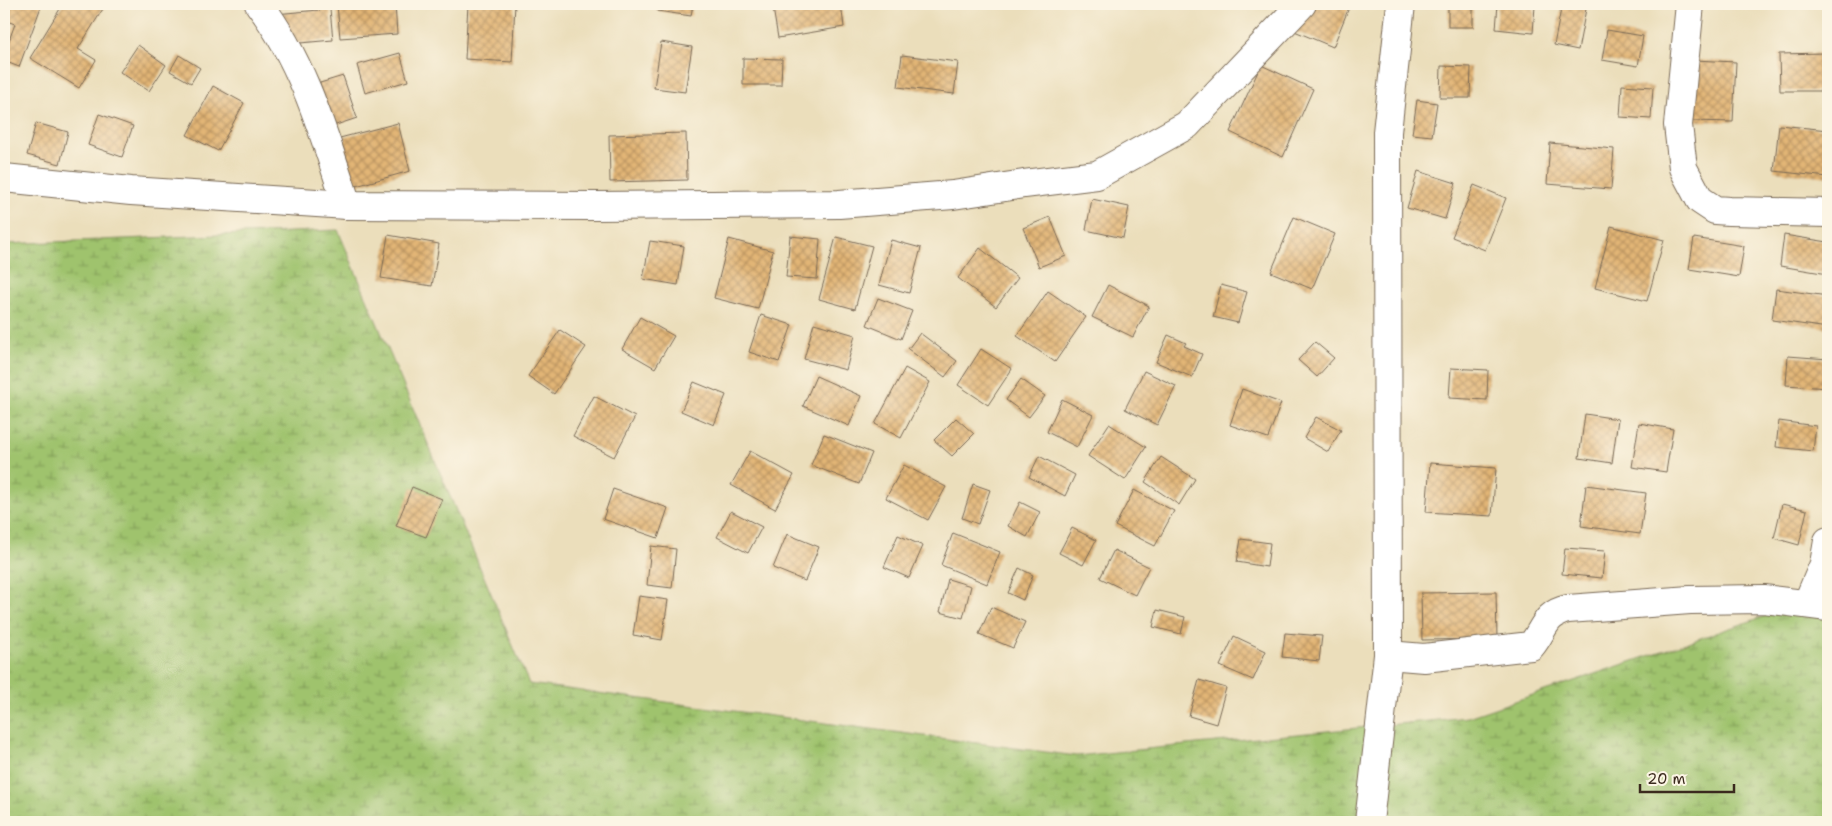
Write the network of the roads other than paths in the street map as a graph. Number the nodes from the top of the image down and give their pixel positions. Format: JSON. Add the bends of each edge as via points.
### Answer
{"nodes":[{"id":1,"x":259,"y":4,"type":"edge"},
{"id":2,"x":1302,"y":4,"type":"edge"},
{"id":3,"x":1401,"y":4,"type":"edge"},
{"id":4,"x":1690,"y":4,"type":"edge"},
{"id":5,"x":4,"y":178,"type":"edge"},
{"id":6,"x":347,"y":206,"type":"junction"},
{"id":7,"x":1828,"y":213,"type":"edge"},
{"id":8,"x":1828,"y":541,"type":"edge"},
{"id":9,"x":1818,"y":606,"type":"edge"},
{"id":10,"x":1388,"y":655,"type":"junction"},
{"id":11,"x":1369,"y":822,"type":"edge"}],
"edges":[{"from":1,"to":6,"type":"street","via":[[288,46],[308,89]]},
{"from":2,"to":6,"type":"street","via":[[1187,125],[1097,175],[953,195],[839,204]]},
{"from":3,"to":10,"type":"street","via":[[1387,132]]},
{"from":4,"to":7,"type":"street","via":[[1678,125],[1683,168],[1700,200],[1715,210]]},
{"from":5,"to":6,"type":"street","via":[[131,191]]},
{"from":8,"to":9,"type":"street"},
{"from":9,"to":10,"type":"street","via":[[1764,599],[1690,600],[1568,609],[1549,617],[1531,646],[1424,658]]},
{"from":10,"to":11,"type":"street"}]}
